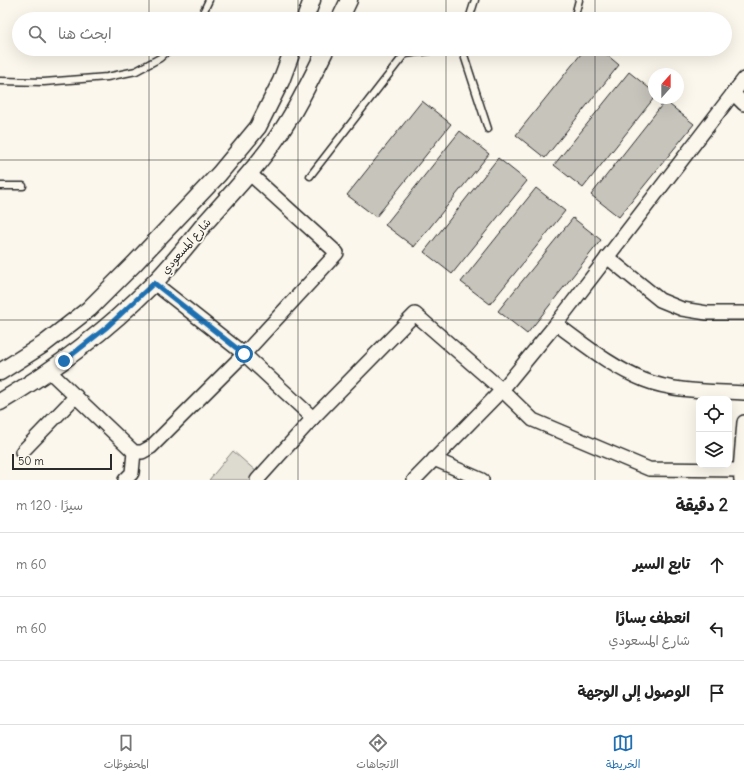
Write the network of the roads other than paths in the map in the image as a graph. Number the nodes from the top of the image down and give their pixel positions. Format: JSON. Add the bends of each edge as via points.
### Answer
{"nodes":[{"id":1,"x":209,"y":0,"type":"edge"},
{"id":2,"x":312,"y":0,"type":"edge"},
{"id":3,"x":349,"y":0,"type":"edge"},
{"id":4,"x":475,"y":0,"type":"edge"},
{"id":5,"x":578,"y":0,"type":"edge"},
{"id":6,"x":203,"y":12,"type":"edge"},
{"id":7,"x":308,"y":12,"type":"edge"},
{"id":8,"x":343,"y":12,"type":"edge"},
{"id":9,"x":471,"y":12,"type":"edge"},
{"id":10,"x":575,"y":12,"type":"edge"},
{"id":11,"x":162,"y":56,"type":"edge"},
{"id":12,"x":291,"y":56,"type":"edge"},
{"id":13,"x":323,"y":56,"type":"edge"},
{"id":14,"x":403,"y":56,"type":"edge"},
{"id":15,"x":464,"y":56,"type":"edge"},
{"id":16,"x":744,"y":79,"type":"edge"},
{"id":17,"x":0,"y":81,"type":"edge"},
{"id":18,"x":734,"y":93,"type":"junction"},
{"id":19,"x":744,"y":104,"type":"edge"},
{"id":20,"x":488,"y":129,"type":"dead end"},
{"id":21,"x":249,"y":173,"type":"junction"},
{"id":22,"x":310,"y":176,"type":"dead end"},
{"id":23,"x":0,"y":186,"type":"edge"},
{"id":24,"x":23,"y":186,"type":"dead end"},
{"id":25,"x":607,"y":257,"type":"junction"},
{"id":26,"x":154,"y":283,"type":"junction"},
{"id":27,"x":744,"y":313,"type":"edge"},
{"id":28,"x":556,"y":324,"type":"junction"},
{"id":29,"x":244,"y":354,"type":"junction"},
{"id":30,"x":49,"y":371,"type":"junction"},
{"id":31,"x":0,"y":372,"type":"edge"},
{"id":32,"x":502,"y":390,"type":"junction"},
{"id":33,"x":744,"y":393,"type":"edge"},
{"id":34,"x":76,"y":396,"type":"junction"},
{"id":35,"x":0,"y":402,"type":"edge"},
{"id":36,"x":313,"y":418,"type":"junction"},
{"id":37,"x":744,"y":422,"type":"edge"},
{"id":38,"x":22,"y":452,"type":"dead end"},
{"id":39,"x":134,"y":452,"type":"junction"},
{"id":40,"x":434,"y":459,"type":"junction"},
{"id":41,"x":651,"y":474,"type":"edge"},
{"id":42,"x":741,"y":475,"type":"edge"},
{"id":43,"x":125,"y":480,"type":"edge"},
{"id":44,"x":257,"y":480,"type":"edge"},
{"id":45,"x":414,"y":480,"type":"edge"},
{"id":46,"x":482,"y":480,"type":"edge"}],
"edges":[{"from":1,"to":6,"type":"lane"},
{"from":2,"to":7,"type":"street"},
{"from":3,"to":8,"type":"street"},
{"from":4,"to":9,"type":"lane"},
{"from":5,"to":10,"type":"lane"},
{"from":11,"to":17,"type":"lane","via":[[136,71],[107,77],[44,82]]},
{"from":12,"to":31,"type":"street","via":[[258,127],[219,174],[89,309],[44,344]]},
{"from":13,"to":21,"type":"street","name":"شارع المسعودي","via":[[306,91],[282,131]]},
{"from":14,"to":22,"type":"lane"},
{"from":15,"to":20,"type":"lane"},
{"from":16,"to":18,"type":"street"},
{"from":18,"to":19,"type":"street"},
{"from":18,"to":25,"type":"street"},
{"from":21,"to":26,"type":"street","name":"شارع المسعودي"},
{"from":21,"to":29,"type":"street","via":[[337,254]]},
{"from":23,"to":24,"type":"lane"},
{"from":25,"to":27,"type":"street","via":[[660,300],[682,309],[707,313]]},
{"from":25,"to":28,"type":"street"},
{"from":26,"to":29,"type":"street"},
{"from":26,"to":30,"type":"street","name":"شارع المسعودي","via":[[107,327]]},
{"from":28,"to":32,"type":"street"},
{"from":28,"to":33,"type":"street","via":[[613,365],[644,380],[680,388]]},
{"from":29,"to":36,"type":"street"},
{"from":29,"to":39,"type":"street","via":[[150,447],[142,452]]},
{"from":30,"to":34,"type":"street"},
{"from":30,"to":35,"type":"street","name":"شارع المسعودي"},
{"from":32,"to":36,"type":"street","via":[[414,314]]},
{"from":32,"to":40,"type":"street"},
{"from":32,"to":41,"type":"street","via":[[534,420]]},
{"from":34,"to":38,"type":"street"},
{"from":34,"to":39,"type":"street"},
{"from":36,"to":44,"type":"street"},
{"from":37,"to":42,"type":"street"},
{"from":39,"to":43,"type":"street","via":[[132,473]]},
{"from":40,"to":45,"type":"street"},
{"from":40,"to":46,"type":"street"},
{"from":41,"to":42,"type":"street"}]}
